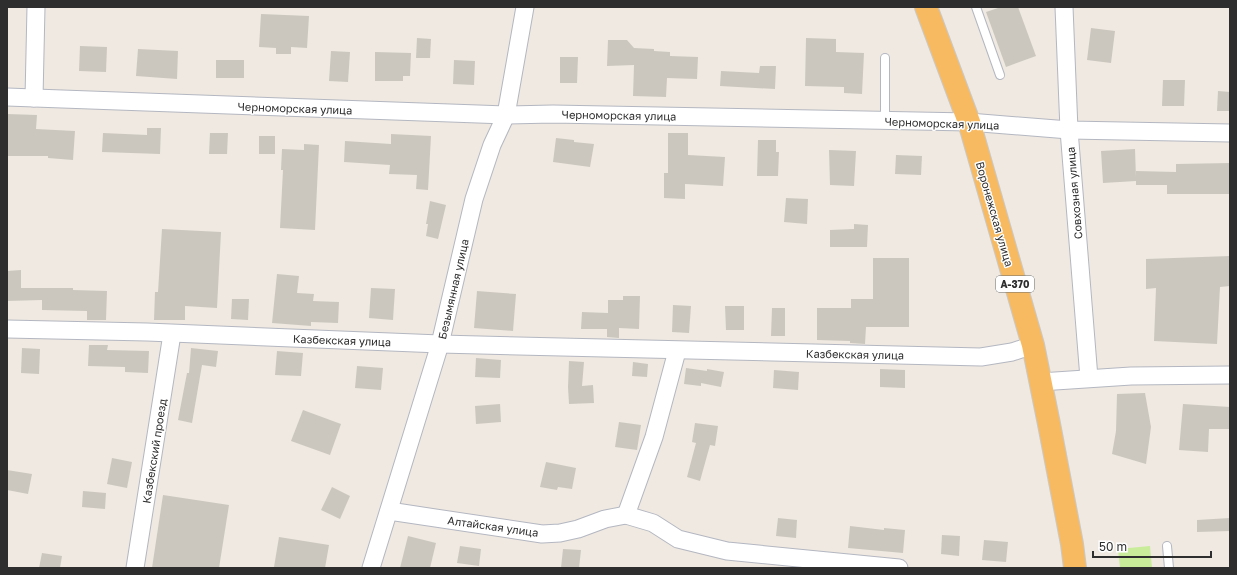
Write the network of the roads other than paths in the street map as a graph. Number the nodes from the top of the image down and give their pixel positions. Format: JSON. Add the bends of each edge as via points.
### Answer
{"nodes":[{"id":1,"x":36,"y":7,"type":"edge"},
{"id":2,"x":525,"y":7,"type":"edge"},
{"id":3,"x":926,"y":7,"type":"edge"},
{"id":4,"x":976,"y":7,"type":"edge"},
{"id":5,"x":1064,"y":7,"type":"edge"},
{"id":6,"x":884,"y":58,"type":"dead end"},
{"id":7,"x":1000,"y":75,"type":"dead end"},
{"id":8,"x":7,"y":97,"type":"edge"},
{"id":9,"x":34,"y":98,"type":"junction"},
{"id":10,"x":506,"y":115,"type":"junction"},
{"id":11,"x":885,"y":120,"type":"junction"},
{"id":12,"x":969,"y":122,"type":"junction"},
{"id":13,"x":1069,"y":130,"type":"junction"},
{"id":14,"x":1230,"y":133,"type":"edge"},
{"id":15,"x":7,"y":329,"type":"edge"},
{"id":16,"x":172,"y":334,"type":"junction"},
{"id":17,"x":440,"y":344,"type":"junction"},
{"id":18,"x":1033,"y":345,"type":"junction"},
{"id":19,"x":677,"y":351,"type":"junction"},
{"id":20,"x":1230,"y":375,"type":"edge"},
{"id":21,"x":1090,"y":378,"type":"junction"},
{"id":22,"x":1040,"y":382,"type":"junction"},
{"id":23,"x":389,"y":511,"type":"junction"},
{"id":24,"x":626,"y":515,"type":"junction"},
{"id":25,"x":1167,"y":546,"type":"dead end"},
{"id":26,"x":135,"y":568,"type":"edge"},
{"id":27,"x":371,"y":568,"type":"edge"},
{"id":28,"x":899,"y":568,"type":"edge"},
{"id":29,"x":1075,"y":568,"type":"edge"},
{"id":30,"x":1169,"y":568,"type":"edge"}],
"edges":[{"from":1,"to":9,"type":"street"},
{"from":2,"to":10,"type":"street","name":"Безымянная улица"},
{"from":3,"to":12,"type":"highway","name":"Воронежская улица","number":"А-370"},
{"from":4,"to":7,"type":"lane"},
{"from":5,"to":13,"type":"street","name":"Совхозная улица"},
{"from":6,"to":11,"type":"lane"},
{"from":8,"to":9,"type":"street","name":"Черноморская улица"},
{"from":9,"to":10,"type":"street","name":"Черноморская улица"},
{"from":10,"to":11,"type":"street","name":"Черноморская улица"},
{"from":10,"to":17,"type":"street","name":"Безымянная улица","via":[[492,145],[474,199]]},
{"from":11,"to":12,"type":"street","name":"Черноморская улица"},
{"from":12,"to":13,"type":"street","name":"Черноморская улица"},
{"from":12,"to":18,"type":"highway","name":"Воронежская улица","number":"А-370"},
{"from":13,"to":14,"type":"street","name":"Черноморская улица"},
{"from":13,"to":21,"type":"street","name":"Совхозная улица"},
{"from":15,"to":16,"type":"street","name":"Казбекская улица"},
{"from":16,"to":17,"type":"street","name":"Казбекская улица"},
{"from":16,"to":26,"type":"street","name":"Казбекский проезд"},
{"from":17,"to":19,"type":"street","name":"Казбекская улица"},
{"from":17,"to":23,"type":"street","name":"Безымянная улица"},
{"from":18,"to":19,"type":"street","name":"Казбекская улица","via":[[1012,352],[981,357]]},
{"from":18,"to":22,"type":"highway","name":"Воронежская улица","number":"А-370"},
{"from":19,"to":24,"type":"street","via":[[654,437]]},
{"from":20,"to":21,"type":"street"},
{"from":21,"to":22,"type":"street"},
{"from":22,"to":29,"type":"highway","name":"Воронежская улица","number":"А-370","via":[[1050,424]]},
{"from":23,"to":24,"type":"street","name":"Алтайская улица","via":[[542,534],[578,529],[605,519]]},
{"from":23,"to":27,"type":"street","name":"Безымянная улица"},
{"from":24,"to":28,"type":"street","name":"Алтайская улица","via":[[653,523],[678,539],[727,551]]},
{"from":25,"to":30,"type":"lane"}]}
